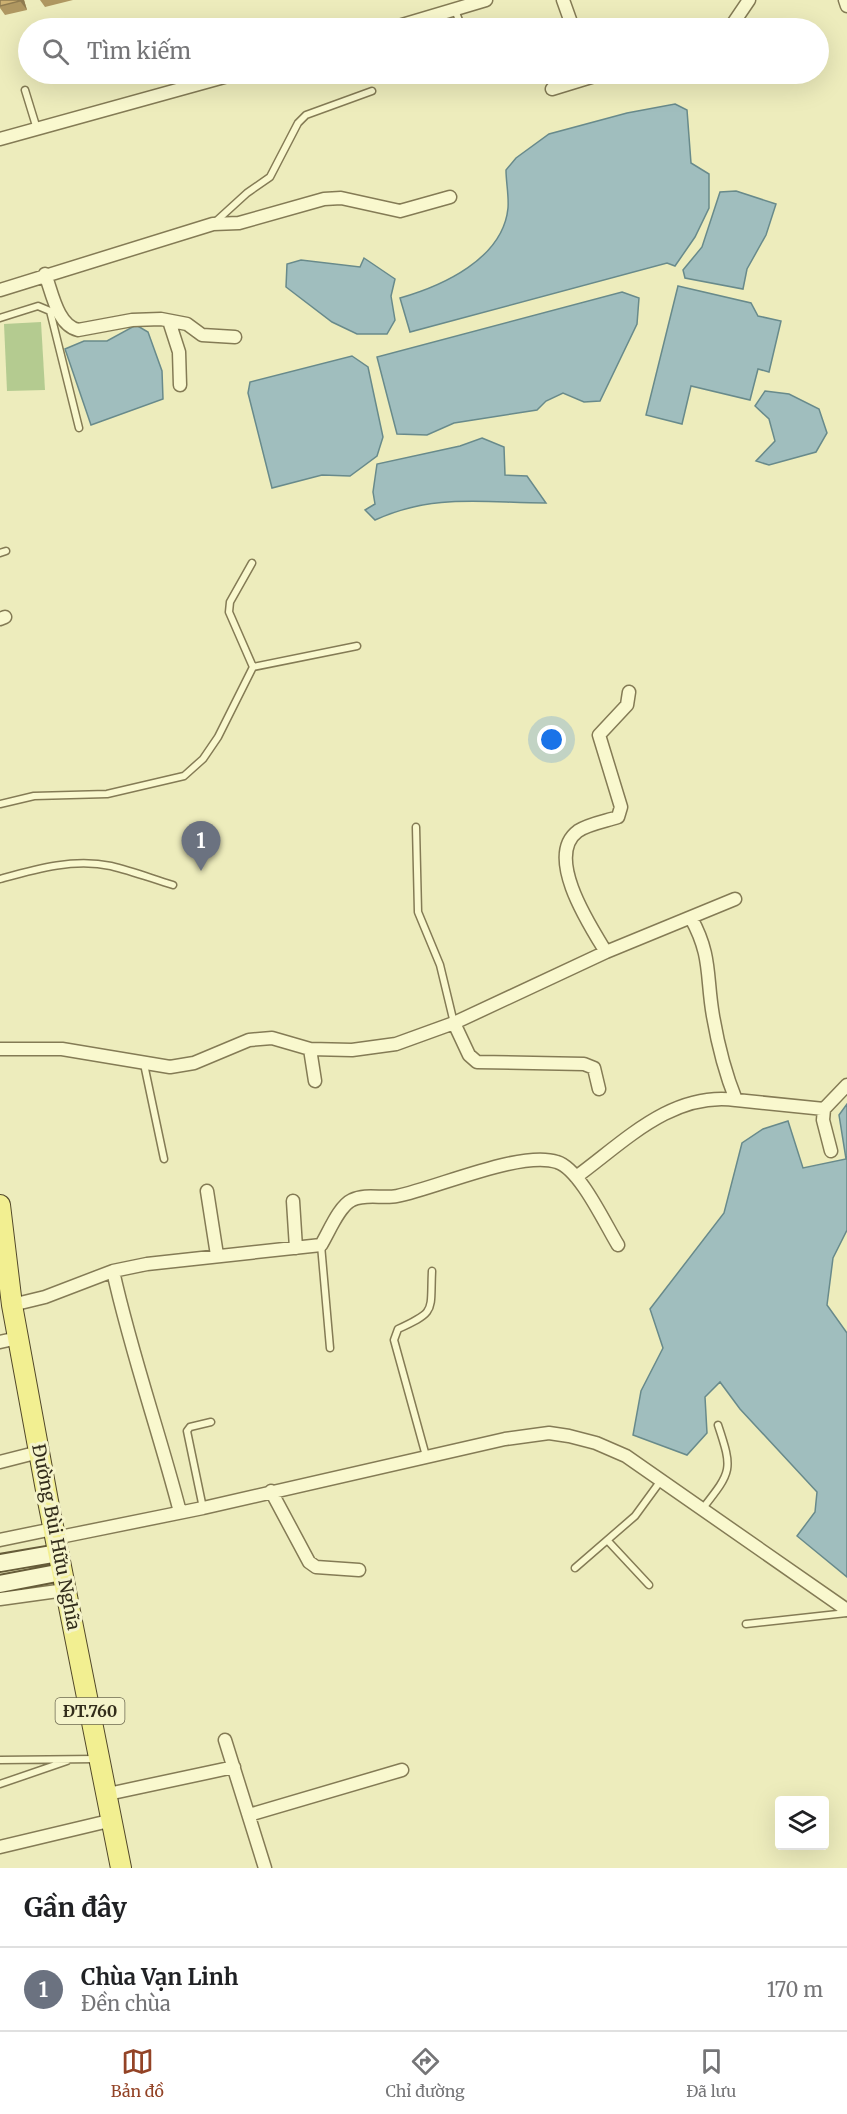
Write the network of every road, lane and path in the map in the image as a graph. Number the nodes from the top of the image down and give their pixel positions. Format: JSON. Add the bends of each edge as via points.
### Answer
{"nodes":[{"id":1,"x":486,"y":0,"type":"edge"},
{"id":2,"x":563,"y":0,"type":"edge"},
{"id":3,"x":749,"y":0,"type":"edge"},
{"id":4,"x":845,"y":0,"type":"edge"},
{"id":5,"x":847,"y":6,"type":"edge"},
{"id":6,"x":455,"y":10,"type":"junction"},
{"id":7,"x":427,"y":18,"type":"edge"},
{"id":8,"x":458,"y":18,"type":"edge"},
{"id":9,"x":569,"y":18,"type":"edge"},
{"id":10,"x":737,"y":18,"type":"edge"},
{"id":11,"x":195,"y":84,"type":"edge"},
{"id":12,"x":567,"y":84,"type":"edge"},
{"id":13,"x":552,"y":89,"type":"dead end"},
{"id":14,"x":25,"y":90,"type":"dead end"},
{"id":15,"x":372,"y":91,"type":"dead end"},
{"id":16,"x":38,"y":129,"type":"junction"},
{"id":17,"x":0,"y":139,"type":"edge"},
{"id":18,"x":450,"y":197,"type":"dead end"},
{"id":19,"x":213,"y":224,"type":"junction"},
{"id":20,"x":45,"y":274,"type":"junction"},
{"id":21,"x":0,"y":290,"type":"edge"},
{"id":22,"x":0,"y":318,"type":"edge"},
{"id":23,"x":169,"y":321,"type":"junction"},
{"id":24,"x":235,"y":338,"type":"dead end"},
{"id":25,"x":180,"y":385,"type":"dead end"},
{"id":26,"x":79,"y":428,"type":"dead end"},
{"id":27,"x":252,"y":562,"type":"dead end"},
{"id":28,"x":357,"y":646,"type":"dead end"},
{"id":29,"x":253,"y":667,"type":"junction"},
{"id":30,"x":629,"y":692,"type":"dead end"},
{"id":31,"x":0,"y":804,"type":"edge"},
{"id":32,"x":416,"y":827,"type":"dead end"},
{"id":33,"x":0,"y":879,"type":"edge"},
{"id":34,"x":173,"y":885,"type":"dead end"},
{"id":35,"x":735,"y":899,"type":"dead end"},
{"id":36,"x":691,"y":918,"type":"junction"},
{"id":37,"x":606,"y":952,"type":"junction"},
{"id":38,"x":454,"y":1023,"type":"junction"},
{"id":39,"x":0,"y":1049,"type":"edge"},
{"id":40,"x":310,"y":1049,"type":"junction"},
{"id":41,"x":144,"y":1064,"type":"junction"},
{"id":42,"x":315,"y":1081,"type":"dead end"},
{"id":43,"x":847,"y":1085,"type":"edge"},
{"id":44,"x":599,"y":1089,"type":"dead end"},
{"id":45,"x":736,"y":1100,"type":"junction"},
{"id":46,"x":824,"y":1109,"type":"junction"},
{"id":47,"x":831,"y":1151,"type":"dead end"},
{"id":48,"x":164,"y":1159,"type":"dead end"},
{"id":49,"x":576,"y":1177,"type":"junction"},
{"id":50,"x":207,"y":1191,"type":"dead end"},
{"id":51,"x":293,"y":1201,"type":"dead end"},
{"id":52,"x":0,"y":1205,"type":"edge"},
{"id":53,"x":321,"y":1245,"type":"junction"},
{"id":54,"x":618,"y":1245,"type":"dead end"},
{"id":55,"x":296,"y":1248,"type":"junction"},
{"id":56,"x":217,"y":1255,"type":"junction"},
{"id":57,"x":113,"y":1271,"type":"junction"},
{"id":58,"x":432,"y":1271,"type":"dead end"},
{"id":59,"x":12,"y":1305,"type":"junction"},
{"id":60,"x":9,"y":1340,"type":"edge"},
{"id":61,"x":330,"y":1348,"type":"dead end"},
{"id":62,"x":211,"y":1422,"type":"dead end"},
{"id":63,"x":718,"y":1425,"type":"dead end"},
{"id":64,"x":39,"y":1452,"type":"junction"},
{"id":65,"x":426,"y":1456,"type":"junction"},
{"id":66,"x":0,"y":1462,"type":"edge"},
{"id":67,"x":662,"y":1479,"type":"junction"},
{"id":68,"x":271,"y":1491,"type":"junction"},
{"id":69,"x":203,"y":1508,"type":"junction"},
{"id":70,"x":703,"y":1508,"type":"junction"},
{"id":71,"x":180,"y":1512,"type":"junction"},
{"id":72,"x":0,"y":1540,"type":"edge"},
{"id":73,"x":608,"y":1541,"type":"junction"},
{"id":74,"x":59,"y":1556,"type":"junction"},
{"id":75,"x":0,"y":1563,"type":"edge"},
{"id":76,"x":575,"y":1568,"type":"dead end"},
{"id":77,"x":359,"y":1570,"type":"dead end"},
{"id":78,"x":0,"y":1584,"type":"edge"},
{"id":79,"x":649,"y":1585,"type":"dead end"},
{"id":80,"x":0,"y":1599,"type":"edge"},
{"id":81,"x":847,"y":1611,"type":"edge"},
{"id":82,"x":746,"y":1624,"type":"dead end"},
{"id":83,"x":225,"y":1740,"type":"dead end"},
{"id":84,"x":100,"y":1759,"type":"junction"},
{"id":85,"x":0,"y":1760,"type":"edge"},
{"id":86,"x":70,"y":1760,"type":"junction"},
{"id":87,"x":234,"y":1767,"type":"junction"},
{"id":88,"x":402,"y":1770,"type":"dead end"},
{"id":89,"x":0,"y":1784,"type":"edge"},
{"id":90,"x":108,"y":1794,"type":"junction"},
{"id":91,"x":249,"y":1815,"type":"junction"},
{"id":92,"x":113,"y":1820,"type":"junction"},
{"id":93,"x":0,"y":1847,"type":"edge"},
{"id":94,"x":121,"y":1868,"type":"edge"},
{"id":95,"x":265,"y":1868,"type":"edge"}],
"edges":[{"from":1,"to":6,"type":"street"},
{"from":2,"to":9,"type":"street"},
{"from":3,"to":10,"type":"street"},
{"from":4,"to":5,"type":"street"},
{"from":6,"to":7,"type":"street"},
{"from":6,"to":8,"type":"lane"},
{"from":11,"to":16,"type":"street"},
{"from":12,"to":13,"type":"street"},
{"from":14,"to":16,"type":"lane"},
{"from":15,"to":19,"type":"lane","via":[[306,115],[270,177]]},
{"from":16,"to":17,"type":"street"},
{"from":18,"to":19,"type":"street","via":[[400,211],[341,198],[324,199],[239,223]]},
{"from":19,"to":20,"type":"street"},
{"from":20,"to":21,"type":"street"},
{"from":20,"to":23,"type":"street","via":[[62,317],[71,328],[132,320]]},
{"from":22,"to":26,"type":"lane","via":[[38,306],[50,311]]},
{"from":23,"to":24,"type":"street","via":[[186,324],[202,335]]},
{"from":23,"to":25,"type":"street","via":[[179,352]]},
{"from":27,"to":29,"type":"lane","via":[[230,602],[229,612]]},
{"from":28,"to":29,"type":"lane"},
{"from":29,"to":31,"type":"lane","via":[[218,737],[203,759],[184,776],[107,794],[34,796]]},
{"from":30,"to":37,"type":"street","via":[[627,705],[599,735],[621,807],[618,817],[579,830],[567,844],[570,883]]},
{"from":32,"to":38,"type":"lane","via":[[418,912],[440,964]]},
{"from":33,"to":34,"type":"lane","via":[[45,866],[85,864],[110,866]]},
{"from":35,"to":36,"type":"street"},
{"from":36,"to":37,"type":"street"},
{"from":36,"to":45,"type":"street","via":[[709,962],[717,1038],[723,1068]]},
{"from":37,"to":38,"type":"street"},
{"from":38,"to":40,"type":"street","via":[[396,1044],[352,1050]]},
{"from":38,"to":44,"type":"street","via":[[469,1055],[477,1062],[584,1064],[594,1068]]},
{"from":39,"to":41,"type":"street","via":[[62,1049]]},
{"from":40,"to":41,"type":"street","via":[[272,1038],[249,1040],[194,1063],[170,1067]]},
{"from":40,"to":42,"type":"street"},
{"from":41,"to":48,"type":"lane"},
{"from":43,"to":46,"type":"street"},
{"from":45,"to":46,"type":"street"},
{"from":45,"to":49,"type":"street","via":[[719,1098],[674,1107]]},
{"from":46,"to":47,"type":"street"},
{"from":49,"to":53,"type":"street","via":[[568,1167],[540,1158],[395,1197],[352,1200]]},
{"from":49,"to":54,"type":"street"},
{"from":50,"to":56,"type":"street"},
{"from":51,"to":55,"type":"street"},
{"from":52,"to":59,"type":"main road","name":"Đường Bùi Hữu Nghĩa","number":"ĐT.760"},
{"from":53,"to":55,"type":"street"},
{"from":53,"to":61,"type":"lane"},
{"from":55,"to":56,"type":"street"},
{"from":56,"to":57,"type":"street"},
{"from":57,"to":59,"type":"street"},
{"from":57,"to":71,"type":"street","via":[[129,1344],[155,1418]]},
{"from":58,"to":65,"type":"lane","via":[[430,1307],[425,1316],[398,1329],[394,1340]]},
{"from":59,"to":60,"type":"main road","name":"Đường Bùi Hữu Nghĩa","number":"ĐT.760"},
{"from":60,"to":64,"type":"main road","name":"Đường Bùi Hữu Nghĩa","number":"ĐT.760"},
{"from":62,"to":69,"type":"lane","via":[[187,1431]]},
{"from":63,"to":70,"type":"lane","via":[[729,1464],[726,1479]]},
{"from":64,"to":66,"type":"street"},
{"from":64,"to":74,"type":"main road","name":"Đường Bùi Hữu Nghĩa","number":"ĐT.760"},
{"from":65,"to":67,"type":"street","via":[[549,1433],[596,1443]]},
{"from":65,"to":68,"type":"street"},
{"from":67,"to":70,"type":"street"},
{"from":67,"to":73,"type":"lane","via":[[635,1516]]},
{"from":68,"to":69,"type":"street"},
{"from":68,"to":77,"type":"street","via":[[309,1562],[316,1567]]},
{"from":69,"to":71,"type":"street"},
{"from":70,"to":81,"type":"street"},
{"from":71,"to":74,"type":"street"},
{"from":72,"to":74,"type":"street"},
{"from":73,"to":76,"type":"lane"},
{"from":73,"to":79,"type":"lane"},
{"from":74,"to":75,"type":"main road"},
{"from":74,"to":78,"type":"main road","via":[[23,1579]]},
{"from":74,"to":80,"type":"street"},
{"from":74,"to":84,"type":"main road","name":"Đường Bùi Hữu Nghĩa","number":"ĐT.760"},
{"from":81,"to":82,"type":"lane"},
{"from":83,"to":87,"type":"street"},
{"from":84,"to":86,"type":"lane"},
{"from":84,"to":90,"type":"main road","name":"Đường Bùi Hữu Nghĩa","number":"ĐT.760"},
{"from":85,"to":86,"type":"lane"},
{"from":86,"to":89,"type":"lane"},
{"from":87,"to":90,"type":"street"},
{"from":87,"to":91,"type":"street"},
{"from":88,"to":91,"type":"street"},
{"from":90,"to":92,"type":"main road","name":"Đường Bùi Hữu Nghĩa","number":"ĐT.760"},
{"from":91,"to":95,"type":"street"},
{"from":92,"to":93,"type":"street"},
{"from":92,"to":94,"type":"main road","name":"Đường Bùi Hữu Nghĩa","number":"ĐT.760"}]}
